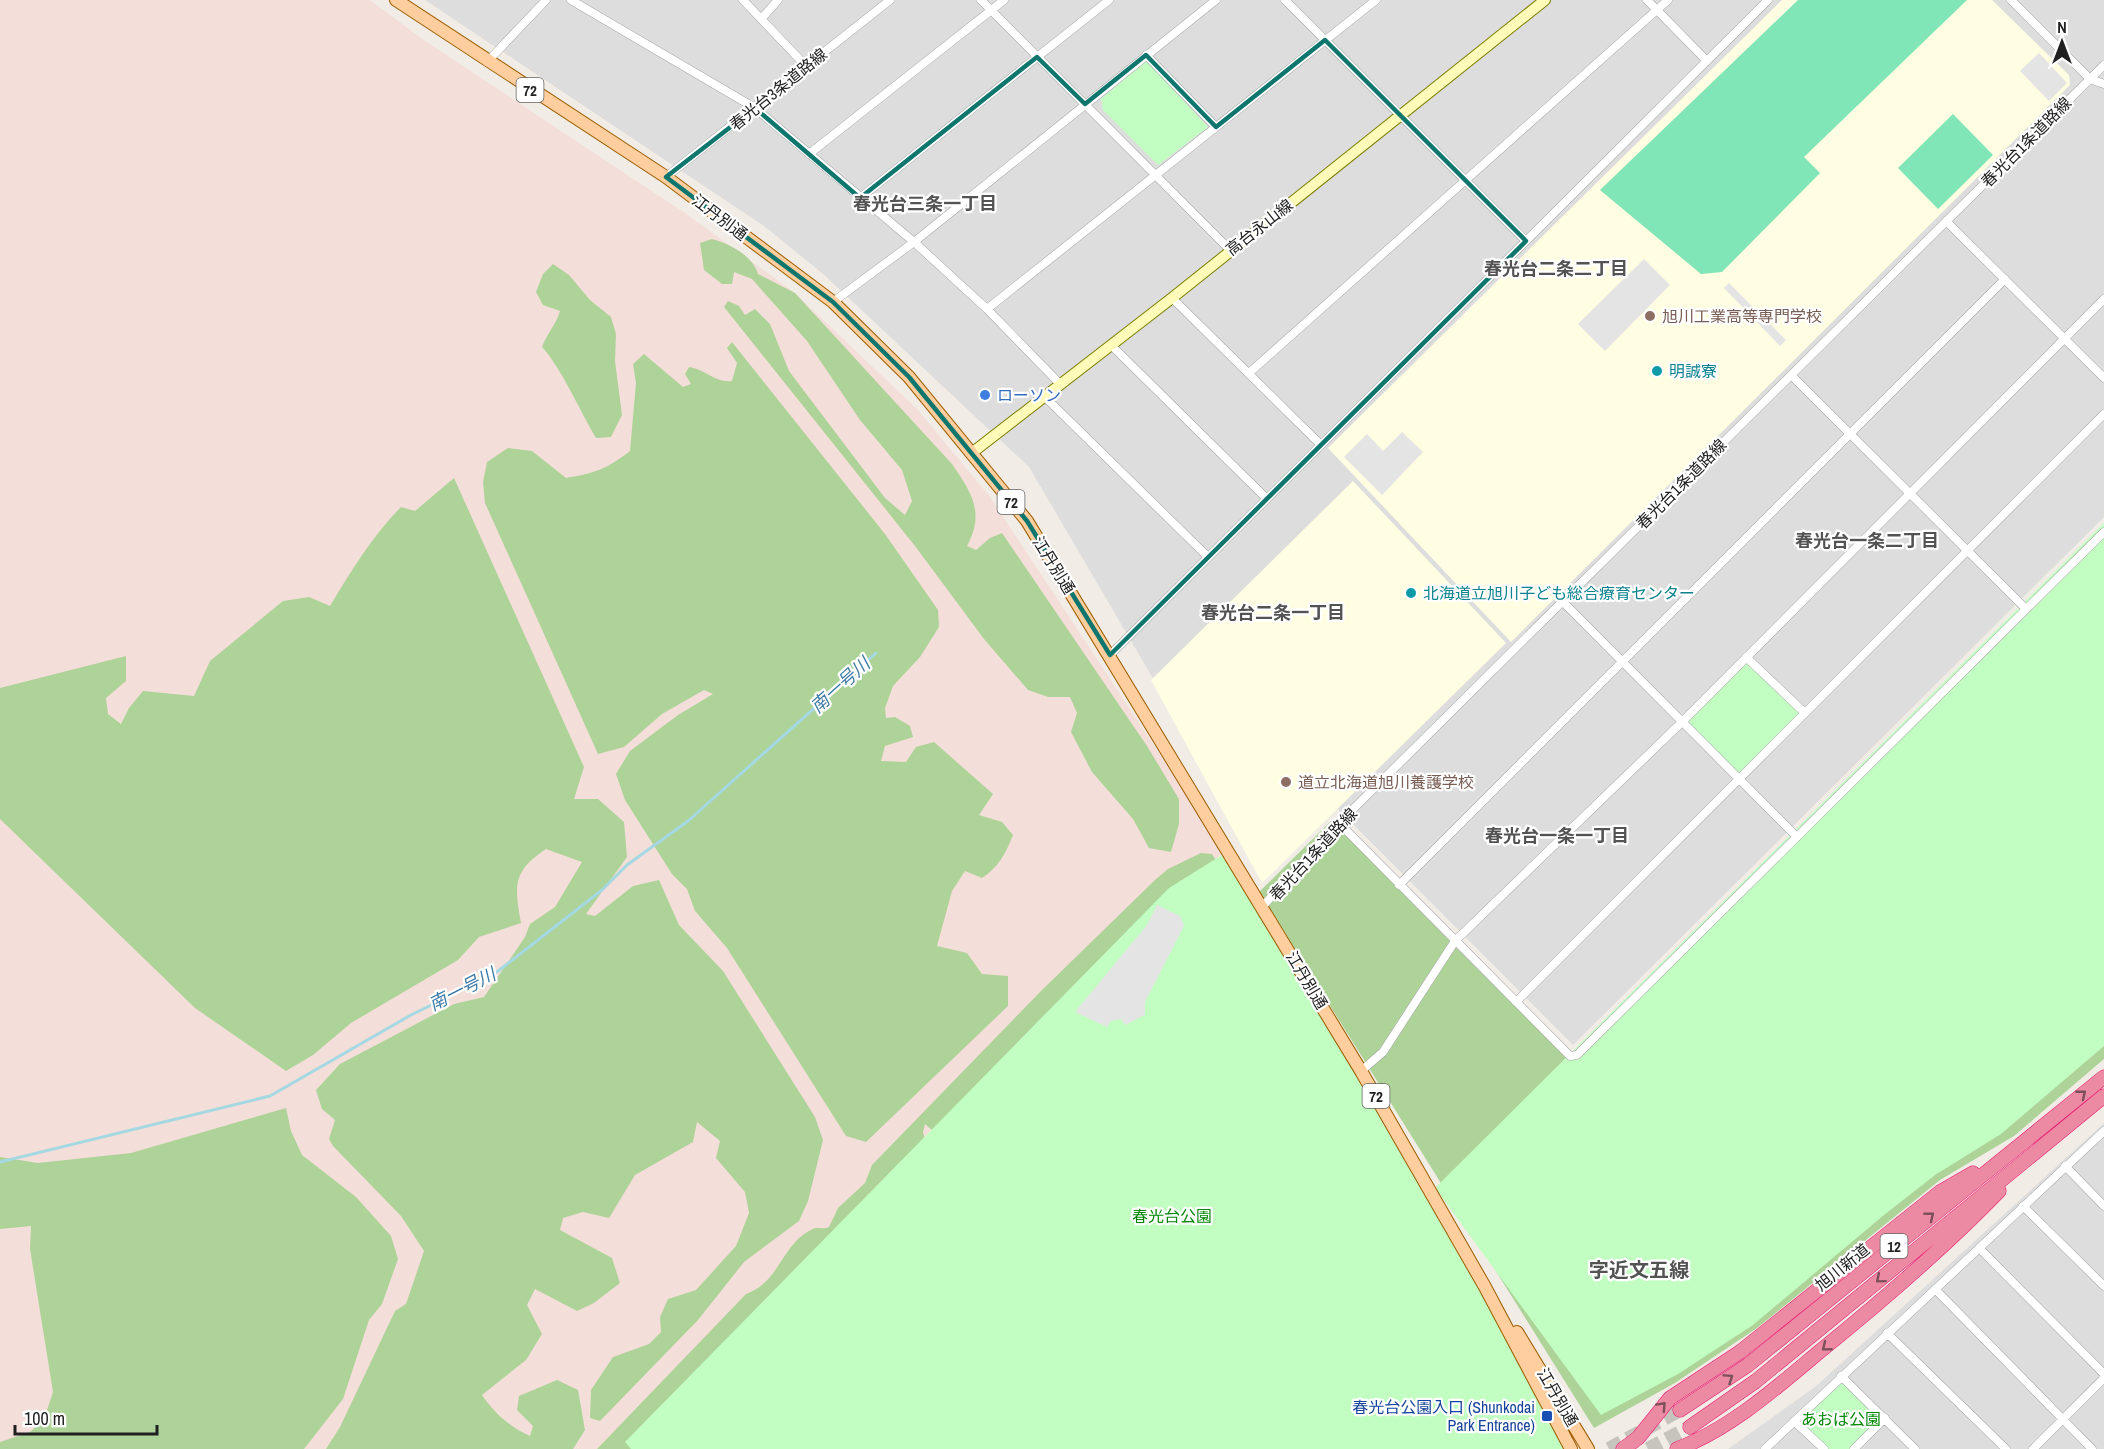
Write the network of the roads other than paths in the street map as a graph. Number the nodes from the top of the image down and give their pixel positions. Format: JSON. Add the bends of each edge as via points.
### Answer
{"nodes":[{"id":1,"x":546,"y":0,"type":"edge"},
{"id":2,"x":572,"y":0,"type":"edge"},
{"id":3,"x":743,"y":0,"type":"edge"},
{"id":4,"x":778,"y":0,"type":"edge"},
{"id":5,"x":890,"y":0,"type":"edge"},
{"id":6,"x":981,"y":0,"type":"edge"},
{"id":7,"x":1004,"y":0,"type":"edge"},
{"id":8,"x":1109,"y":0,"type":"edge"},
{"id":9,"x":1216,"y":0,"type":"edge"},
{"id":10,"x":1285,"y":0,"type":"edge"},
{"id":11,"x":1376,"y":0,"type":"edge"},
{"id":12,"x":1545,"y":0,"type":"edge"},
{"id":13,"x":1647,"y":0,"type":"edge"},
{"id":14,"x":1668,"y":0,"type":"edge"},
{"id":15,"x":1768,"y":0,"type":"edge"},
{"id":16,"x":2011,"y":0,"type":"edge"},
{"id":17,"x":405,"y":2,"type":"edge"},
{"id":18,"x":991,"y":10,"type":"junction"},
{"id":19,"x":1656,"y":10,"type":"junction"},
{"id":20,"x":762,"y":18,"type":"junction"},
{"id":21,"x":1325,"y":40,"type":"junction"},
{"id":22,"x":1146,"y":55,"type":"junction"},
{"id":23,"x":1037,"y":57,"type":"junction"},
{"id":24,"x":1707,"y":61,"type":"junction"},
{"id":25,"x":487,"y":62,"type":"junction"},
{"id":26,"x":2104,"y":65,"type":"edge"},
{"id":27,"x":806,"y":66,"type":"junction"},
{"id":28,"x":2090,"y":79,"type":"junction"},
{"id":29,"x":2104,"y":84,"type":"edge"},
{"id":30,"x":1085,"y":104,"type":"junction"},
{"id":31,"x":755,"y":108,"type":"junction"},
{"id":32,"x":1401,"y":115,"type":"junction"},
{"id":33,"x":1216,"y":127,"type":"junction"},
{"id":34,"x":809,"y":154,"type":"junction"},
{"id":35,"x":1156,"y":175,"type":"junction"},
{"id":36,"x":666,"y":177,"type":"junction"},
{"id":37,"x":1466,"y":180,"type":"junction"},
{"id":38,"x":860,"y":198,"type":"junction"},
{"id":39,"x":1946,"y":221,"type":"junction"},
{"id":40,"x":1526,"y":241,"type":"junction"},
{"id":41,"x":914,"y":242,"type":"junction"},
{"id":42,"x":1230,"y":250,"type":"junction"},
{"id":43,"x":2005,"y":279,"type":"junction"},
{"id":44,"x":1172,"y":298,"type":"junction"},
{"id":45,"x":2104,"y":300,"type":"edge"},
{"id":46,"x":833,"y":302,"type":"junction"},
{"id":47,"x":987,"y":309,"type":"junction"},
{"id":48,"x":2065,"y":339,"type":"junction"},
{"id":49,"x":1111,"y":345,"type":"junction"},
{"id":50,"x":1249,"y":373,"type":"junction"},
{"id":51,"x":1791,"y":375,"type":"junction"},
{"id":52,"x":2104,"y":378,"type":"edge"},
{"id":53,"x":1061,"y":385,"type":"junction"},
{"id":54,"x":1045,"y":397,"type":"junction"},
{"id":55,"x":2104,"y":414,"type":"edge"},
{"id":56,"x":1851,"y":433,"type":"junction"},
{"id":57,"x":1320,"y":445,"type":"junction"},
{"id":58,"x":972,"y":452,"type":"junction"},
{"id":59,"x":1910,"y":493,"type":"junction"},
{"id":60,"x":1267,"y":500,"type":"junction"},
{"id":61,"x":2104,"y":532,"type":"edge"},
{"id":62,"x":1967,"y":552,"type":"junction"},
{"id":63,"x":1208,"y":557,"type":"junction"},
{"id":64,"x":1563,"y":602,"type":"junction"},
{"id":65,"x":2026,"y":609,"type":"junction"},
{"id":66,"x":1110,"y":656,"type":"junction"},
{"id":67,"x":1746,"y":657,"type":"junction"},
{"id":68,"x":1623,"y":661,"type":"junction"},
{"id":69,"x":1805,"y":713,"type":"junction"},
{"id":70,"x":1682,"y":722,"type":"junction"},
{"id":71,"x":1739,"y":778,"type":"junction"},
{"id":72,"x":1339,"y":823,"type":"junction"},
{"id":73,"x":1797,"y":837,"type":"junction"},
{"id":74,"x":1399,"y":885,"type":"junction"},
{"id":75,"x":1262,"y":907,"type":"junction"},
{"id":76,"x":1455,"y":941,"type":"junction"},
{"id":77,"x":1516,"y":1002,"type":"junction"},
{"id":78,"x":1361,"y":1071,"type":"junction"},
{"id":79,"x":2104,"y":1077,"type":"edge"},
{"id":80,"x":2104,"y":1096,"type":"edge"},
{"id":81,"x":2104,"y":1131,"type":"edge"},
{"id":82,"x":2018,"y":1147,"type":"junction"},
{"id":83,"x":2038,"y":1150,"type":"junction"},
{"id":84,"x":2065,"y":1166,"type":"junction"},
{"id":85,"x":2023,"y":1206,"type":"junction"},
{"id":86,"x":2104,"y":1206,"type":"edge"},
{"id":87,"x":1979,"y":1248,"type":"junction"},
{"id":88,"x":2104,"y":1286,"type":"edge"},
{"id":89,"x":1485,"y":1287,"type":"junction"},
{"id":90,"x":1935,"y":1290,"type":"junction"},
{"id":91,"x":1887,"y":1333,"type":"junction"},
{"id":92,"x":1841,"y":1376,"type":"junction"},
{"id":93,"x":2104,"y":1376,"type":"edge"},
{"id":94,"x":1680,"y":1410,"type":"tunnel mouth"},
{"id":95,"x":1885,"y":1418,"type":"junction"},
{"id":96,"x":2063,"y":1420,"type":"junction"},
{"id":97,"x":1794,"y":1421,"type":"junction"},
{"id":98,"x":1690,"y":1426,"type":"tunnel mouth"},
{"id":99,"x":1571,"y":1449,"type":"edge"},
{"id":100,"x":1588,"y":1449,"type":"edge"},
{"id":101,"x":1623,"y":1449,"type":"edge"},
{"id":102,"x":1677,"y":1449,"type":"edge"},
{"id":103,"x":1765,"y":1449,"type":"edge"},
{"id":104,"x":1824,"y":1449,"type":"edge"},
{"id":105,"x":1854,"y":1449,"type":"edge"},
{"id":106,"x":1916,"y":1449,"type":"edge"},
{"id":107,"x":2006,"y":1449,"type":"edge"},
{"id":108,"x":2033,"y":1449,"type":"edge"},
{"id":109,"x":2092,"y":1449,"type":"edge"}],
"edges":[{"from":1,"to":25,"type":"street"},
{"from":2,"to":31,"type":"street"},
{"from":3,"to":20,"type":"street"},
{"from":4,"to":20,"type":"street"},
{"from":5,"to":27,"type":"street","name":"春光台3条道路線"},
{"from":6,"to":18,"type":"street"},
{"from":7,"to":18,"type":"street"},
{"from":8,"to":23,"type":"street"},
{"from":9,"to":22,"type":"street"},
{"from":10,"to":21,"type":"street"},
{"from":11,"to":21,"type":"street"},
{"from":12,"to":32,"type":"street","name":"高台永山線"},
{"from":13,"to":19,"type":"street"},
{"from":14,"to":19,"type":"street"},
{"from":15,"to":24,"type":"street"},
{"from":16,"to":28,"type":"street"},
{"from":17,"to":25,"type":"main road","name":"江丹別通","number":"72"},
{"from":18,"to":23,"type":"street"},
{"from":18,"to":34,"type":"street"},
{"from":19,"to":24,"type":"street"},
{"from":19,"to":37,"type":"street"},
{"from":20,"to":27,"type":"street"},
{"from":21,"to":32,"type":"street"},
{"from":21,"to":33,"type":"street"},
{"from":22,"to":30,"type":"street"},
{"from":22,"to":33,"type":"street"},
{"from":23,"to":30,"type":"street"},
{"from":23,"to":38,"type":"street"},
{"from":24,"to":40,"type":"street"},
{"from":25,"to":36,"type":"main road","name":"江丹別通","number":"72"},
{"from":26,"to":28,"type":"street","name":"春光台1条道路線"},
{"from":27,"to":31,"type":"street","name":"春光台3条道路線"},
{"from":28,"to":29,"type":"street"},
{"from":28,"to":39,"type":"street","name":"春光台1条道路線"},
{"from":30,"to":35,"type":"street"},
{"from":30,"to":41,"type":"street"},
{"from":31,"to":34,"type":"street"},
{"from":31,"to":36,"type":"street","name":"春光台3条道路線"},
{"from":32,"to":37,"type":"street"},
{"from":32,"to":42,"type":"street","name":"高台永山線"},
{"from":33,"to":35,"type":"street"},
{"from":34,"to":38,"type":"street"},
{"from":35,"to":42,"type":"street"},
{"from":35,"to":47,"type":"street"},
{"from":36,"to":46,"type":"main road","name":"江丹別通","number":"72"},
{"from":37,"to":40,"type":"street"},
{"from":37,"to":50,"type":"street"},
{"from":38,"to":41,"type":"street"},
{"from":39,"to":43,"type":"street"},
{"from":39,"to":51,"type":"street","name":"春光台1条道路線"},
{"from":40,"to":57,"type":"street"},
{"from":41,"to":46,"type":"street"},
{"from":41,"to":47,"type":"street"},
{"from":42,"to":44,"type":"street","name":"高台永山線"},
{"from":43,"to":48,"type":"street"},
{"from":43,"to":56,"type":"street"},
{"from":44,"to":49,"type":"street","name":"高台永山線"},
{"from":44,"to":50,"type":"street"},
{"from":45,"to":48,"type":"street"},
{"from":46,"to":58,"type":"main road","name":"江丹別通","number":"72","via":[[909,377]]},
{"from":47,"to":53,"type":"street"},
{"from":48,"to":52,"type":"street"},
{"from":48,"to":59,"type":"street"},
{"from":49,"to":53,"type":"street","name":"高台永山線"},
{"from":49,"to":60,"type":"street"},
{"from":50,"to":57,"type":"street"},
{"from":51,"to":56,"type":"street"},
{"from":51,"to":64,"type":"street","name":"春光台1条道路線"},
{"from":53,"to":54,"type":"street","name":"高台永山線"},
{"from":54,"to":58,"type":"street","name":"高台永山線"},
{"from":54,"to":63,"type":"street"},
{"from":55,"to":62,"type":"street"},
{"from":56,"to":59,"type":"street"},
{"from":56,"to":68,"type":"street"},
{"from":57,"to":60,"type":"street"},
{"from":58,"to":66,"type":"main road","name":"江丹別通","number":"72","via":[[1027,521]]},
{"from":59,"to":62,"type":"street"},
{"from":59,"to":67,"type":"street"},
{"from":60,"to":63,"type":"street"},
{"from":61,"to":65,"type":"street"},
{"from":62,"to":65,"type":"street"},
{"from":62,"to":69,"type":"street"},
{"from":63,"to":66,"type":"street"},
{"from":64,"to":68,"type":"street"},
{"from":64,"to":72,"type":"street","name":"春光台1条道路線"},
{"from":65,"to":73,"type":"street"},
{"from":66,"to":75,"type":"main road","name":"江丹別通","number":"72"},
{"from":67,"to":69,"type":"street"},
{"from":67,"to":70,"type":"street"},
{"from":68,"to":70,"type":"street"},
{"from":68,"to":74,"type":"street"},
{"from":69,"to":71,"type":"street"},
{"from":70,"to":71,"type":"street"},
{"from":70,"to":76,"type":"street"},
{"from":71,"to":73,"type":"street"},
{"from":71,"to":77,"type":"street"},
{"from":72,"to":74,"type":"street"},
{"from":72,"to":75,"type":"street","name":"春光台1条道路線"},
{"from":73,"to":77,"type":"street","via":[[1577,1055],[1570,1056]]},
{"from":74,"to":76,"type":"street"},
{"from":75,"to":78,"type":"main road","name":"江丹別通","number":"72"},
{"from":76,"to":77,"type":"street"},
{"from":76,"to":78,"type":"street","via":[[1383,1052]]},
{"from":78,"to":89,"type":"main road","name":"江丹別通","number":"72"},
{"from":82,"to":79,"type":"highway","name":"旭川新道","number":"12","one_way":true},
{"from":80,"to":83,"type":"highway","name":"旭川新道","number":"12"},
{"from":81,"to":84,"type":"street"},
{"from":94,"to":82,"type":"highway","name":"旭川新道","number":"12","one_way":true,"via":[[1748,1365]]},
{"from":101,"to":82,"type":"highway","number":"12","one_way":true,"via":[[1638,1438],[1670,1398],[1740,1352],[1940,1192]]},
{"from":83,"to":98,"type":"highway","name":"旭川新道","number":"12","one_way":true,"via":[[1756,1381]]},
{"from":83,"to":102,"type":"highway","number":"12","one_way":true,"via":[[1940,1250],[1875,1307],[1767,1396]]},
{"from":84,"to":85,"type":"street"},
{"from":84,"to":86,"type":"street"},
{"from":85,"to":87,"type":"street"},
{"from":85,"to":88,"type":"street"},
{"from":87,"to":90,"type":"street"},
{"from":87,"to":93,"type":"street"},
{"from":89,"to":99,"type":"main road","name":"江丹別通","number":"72"},
{"from":89,"to":100,"type":"main road","name":"江丹別通","number":"72","via":[[1536,1359]]},
{"from":90,"to":91,"type":"street"},
{"from":90,"to":96,"type":"street"},
{"from":91,"to":92,"type":"street"},
{"from":91,"to":107,"type":"street"},
{"from":92,"to":95,"type":"street"},
{"from":92,"to":97,"type":"street"},
{"from":93,"to":96,"type":"street"},
{"from":95,"to":105,"type":"street"},
{"from":95,"to":106,"type":"street"},
{"from":96,"to":108,"type":"street"},
{"from":96,"to":109,"type":"street"},
{"from":97,"to":103,"type":"street"},
{"from":97,"to":104,"type":"street"}]}
